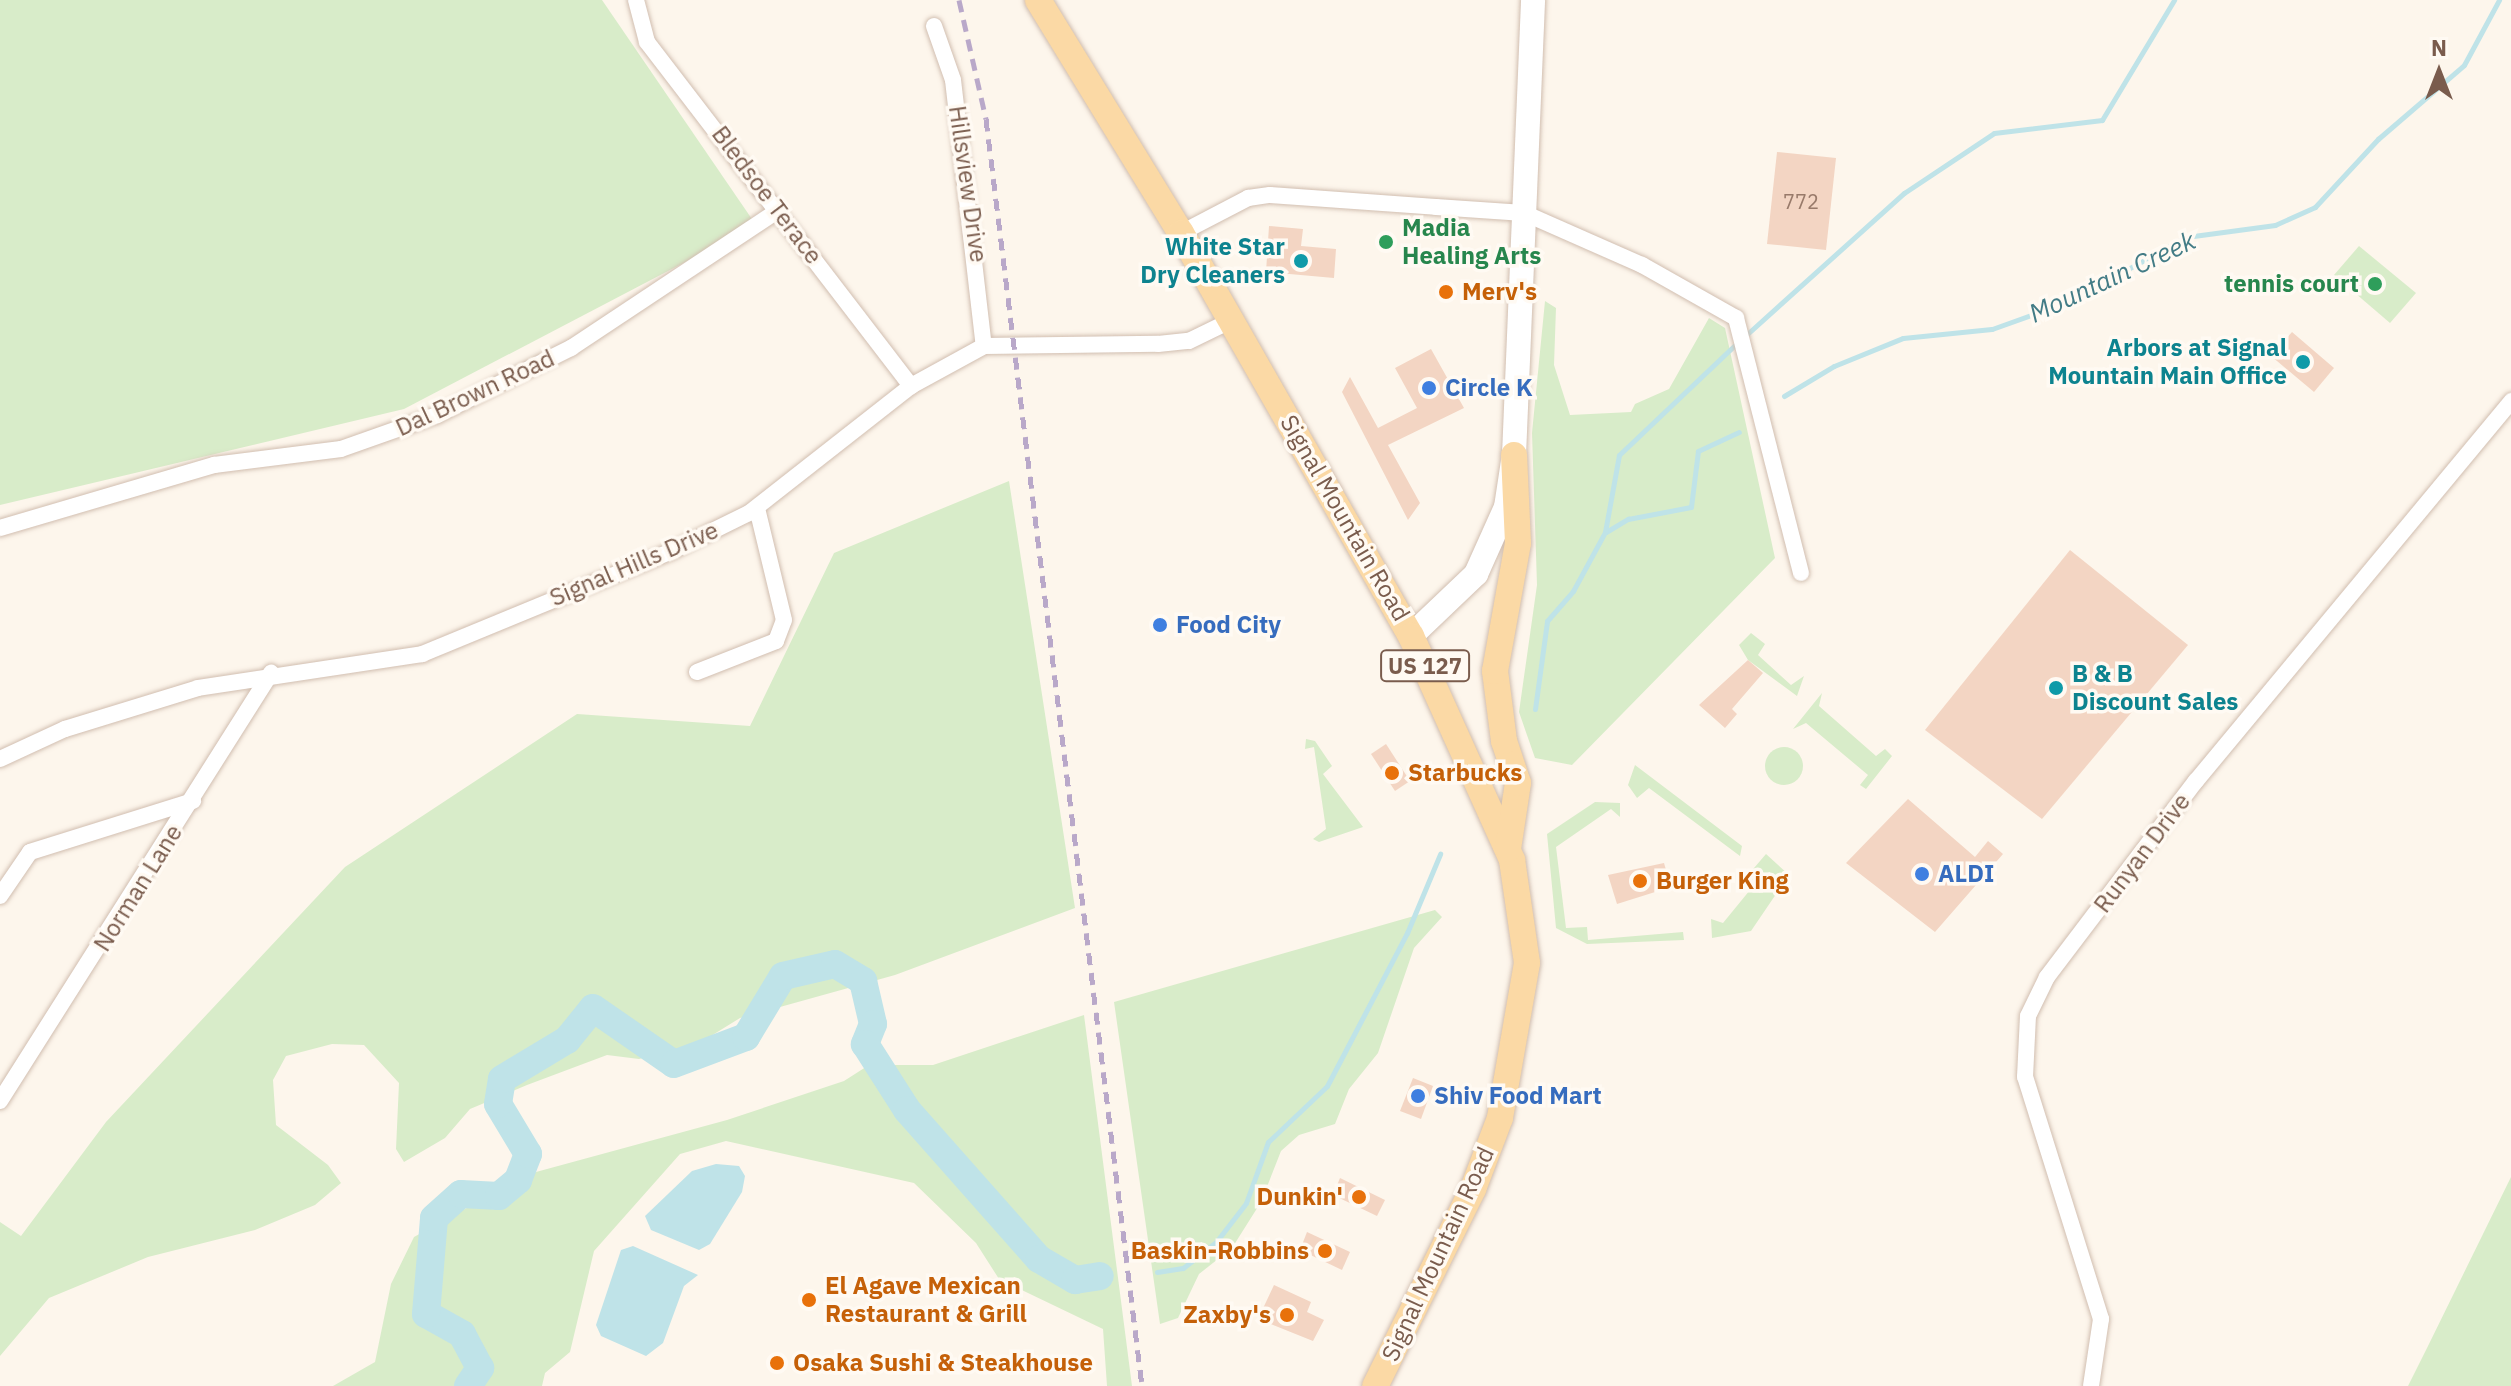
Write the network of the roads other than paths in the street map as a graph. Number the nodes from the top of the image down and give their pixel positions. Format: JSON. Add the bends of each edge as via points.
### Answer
{"nodes":[{"id":1,"x":636,"y":0,"type":"edge"},
{"id":2,"x":1038,"y":0,"type":"edge"},
{"id":3,"x":1533,"y":0,"type":"edge"},
{"id":4,"x":934,"y":26,"type":"dead end"},
{"id":5,"x":777,"y":211,"type":"junction"},
{"id":6,"x":1524,"y":213,"type":"junction"},
{"id":7,"x":1181,"y":233,"type":"junction"},
{"id":8,"x":1232,"y":320,"type":"junction"},
{"id":9,"x":984,"y":346,"type":"junction"},
{"id":10,"x":911,"y":386,"type":"junction"},
{"id":11,"x":2511,"y":401,"type":"edge"},
{"id":12,"x":1514,"y":455,"type":"junction"},
{"id":13,"x":757,"y":508,"type":"junction"},
{"id":14,"x":0,"y":528,"type":"edge"},
{"id":15,"x":1801,"y":573,"type":"dead end"},
{"id":16,"x":1411,"y":636,"type":"junction"},
{"id":17,"x":697,"y":672,"type":"dead end"},
{"id":18,"x":271,"y":673,"type":"junction"},
{"id":19,"x":0,"y":759,"type":"edge"},
{"id":20,"x":193,"y":801,"type":"junction"},
{"id":21,"x":1508,"y":849,"type":"junction"},
{"id":22,"x":0,"y":896,"type":"edge"},
{"id":23,"x":0,"y":1101,"type":"edge"},
{"id":24,"x":1375,"y":1386,"type":"edge"},
{"id":25,"x":2091,"y":1386,"type":"edge"}],
"edges":[{"from":1,"to":5,"type":"street","name":"Bledsoe Terace","via":[[647,42]]},
{"from":2,"to":7,"type":"main road","name":"Signal Mountain Road","number":"US 127"},
{"from":3,"to":6,"type":"main road"},
{"from":4,"to":9,"type":"street","name":"Hillsview Drive","via":[[953,80]]},
{"from":5,"to":10,"type":"street","name":"Bledsoe Terace"},
{"from":5,"to":14,"type":"street","name":"Dal Brown Road","via":[[571,348],[437,415],[341,449],[214,465]]},
{"from":6,"to":7,"type":"street","via":[[1270,195],[1248,198]]},
{"from":6,"to":12,"type":"main road"},
{"from":6,"to":15,"type":"street","via":[[1642,265],[1736,318]]},
{"from":7,"to":8,"type":"main road","name":"Signal Mountain Road","number":"US 127"},
{"from":8,"to":9,"type":"street","name":"Signal Hills Drive","via":[[1189,341]]},
{"from":8,"to":16,"type":"main road","name":"Signal Mountain Road","number":"US 127"},
{"from":9,"to":10,"type":"street","name":"Signal Hills Drive"},
{"from":10,"to":13,"type":"street","name":"Signal Hills Drive"},
{"from":11,"to":25,"type":"street","name":"Runyan Drive","via":[[2196,781],[2047,977],[2028,1016],[2025,1077],[2101,1319]]},
{"from":12,"to":16,"type":"main road","via":[[1495,542],[1456,597]]},
{"from":12,"to":21,"type":"main road","via":[[1518,543],[1495,671],[1504,741],[1518,783]]},
{"from":13,"to":17,"type":"street","via":[[784,620],[776,641]]},
{"from":13,"to":18,"type":"street","name":"Signal Hills Drive","via":[[672,551],[422,654],[375,666]]},
{"from":16,"to":21,"type":"main road","name":"Signal Mountain Road","number":"US 127"},
{"from":18,"to":19,"type":"street","name":"Signal Hills Drive","via":[[198,688],[65,729]]},
{"from":18,"to":20,"type":"street","name":"Norman Lane"},
{"from":20,"to":22,"type":"street","via":[[30,852]]},
{"from":20,"to":23,"type":"street","name":"Norman Lane"},
{"from":21,"to":24,"type":"main road","name":"Signal Mountain Road","number":"US 127","via":[[1527,963],[1500,1118],[1473,1189]]}]}
